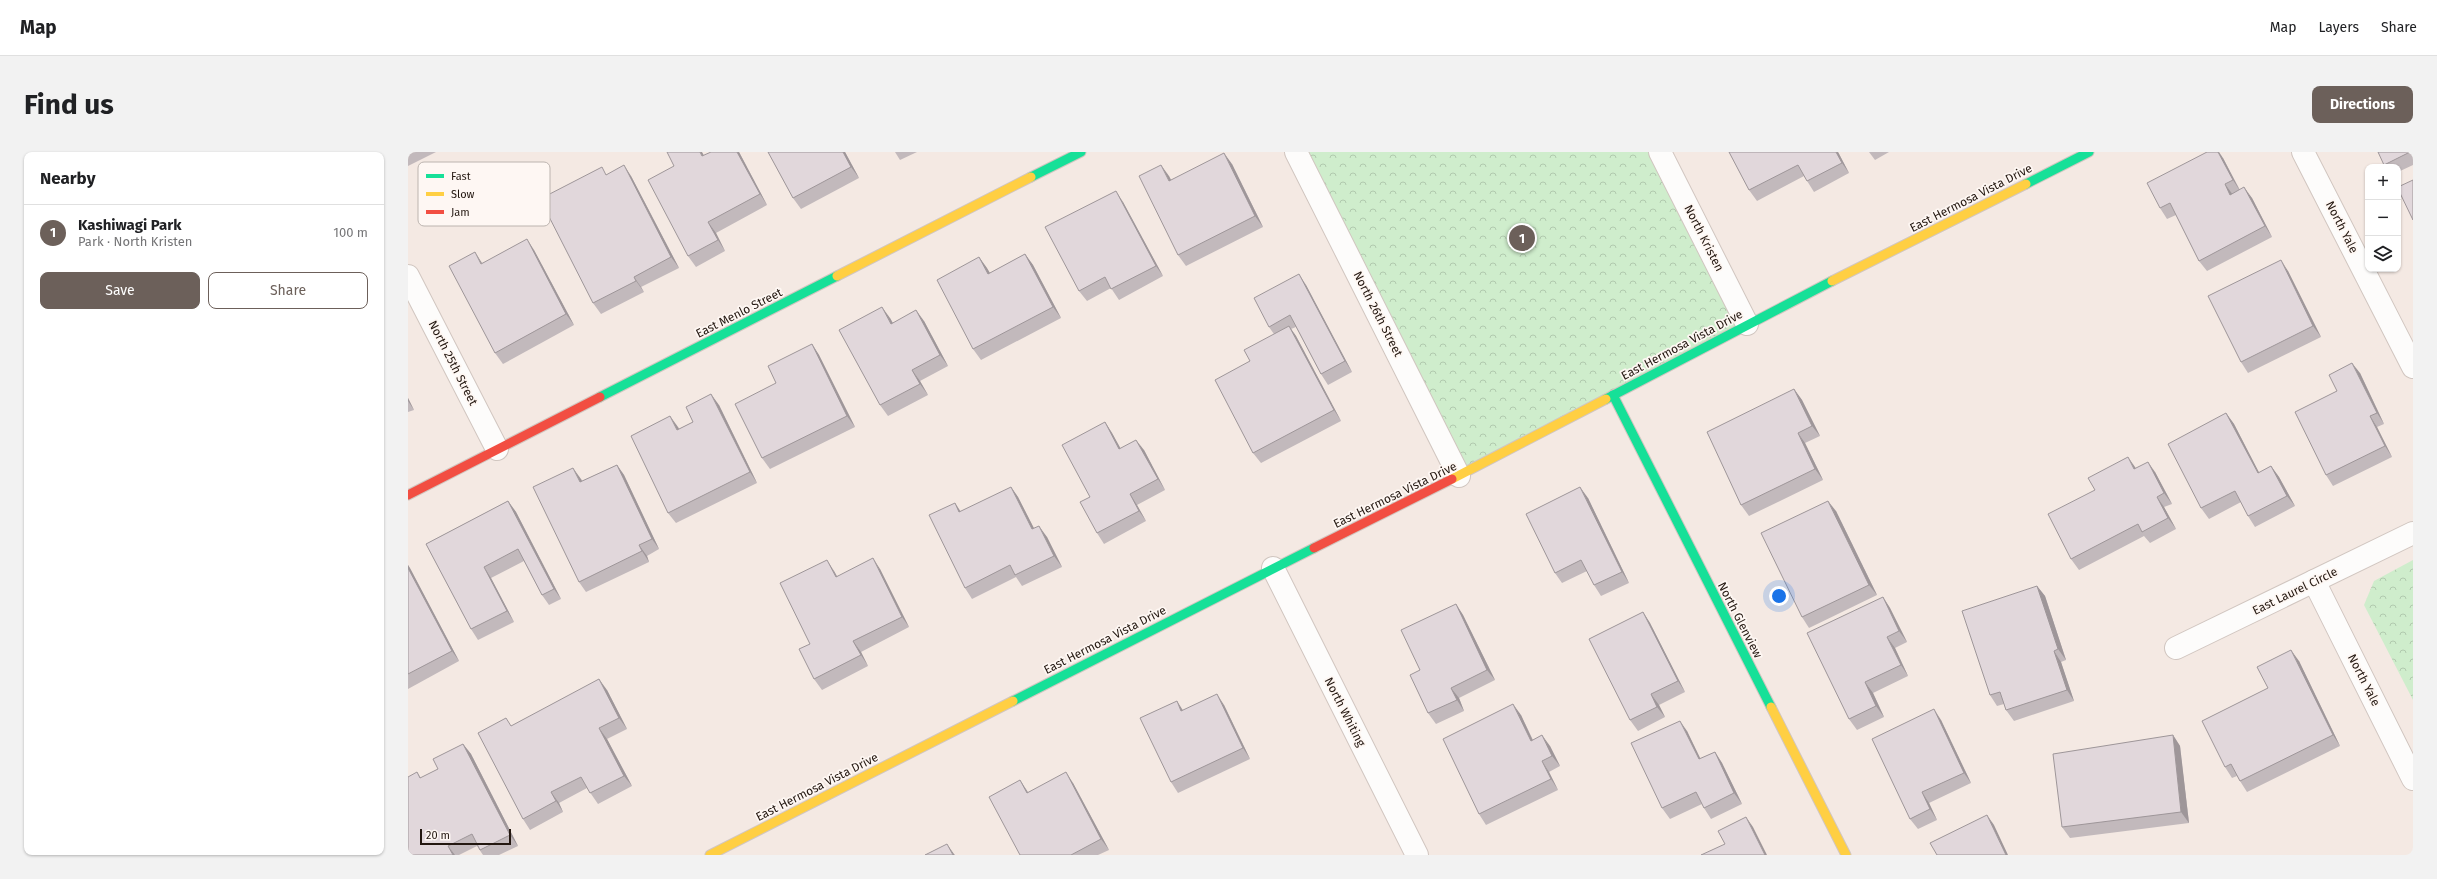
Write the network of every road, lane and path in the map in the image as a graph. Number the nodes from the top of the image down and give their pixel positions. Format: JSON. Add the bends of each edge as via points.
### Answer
{"nodes":[{"id":1,"x":1081,"y":152,"type":"edge"},
{"id":2,"x":1296,"y":152,"type":"edge"},
{"id":3,"x":1660,"y":152,"type":"edge"},
{"id":4,"x":2089,"y":152,"type":"edge"},
{"id":5,"x":2304,"y":152,"type":"edge"},
{"id":6,"x":408,"y":276,"type":"edge"},
{"id":7,"x":1747,"y":324,"type":"junction"},
{"id":8,"x":2413,"y":367,"type":"edge"},
{"id":9,"x":1613,"y":395,"type":"junction"},
{"id":10,"x":497,"y":449,"type":"junction"},
{"id":11,"x":1459,"y":476,"type":"junction"},
{"id":12,"x":408,"y":495,"type":"edge"},
{"id":13,"x":2413,"y":533,"type":"edge"},
{"id":14,"x":1273,"y":568,"type":"junction"},
{"id":15,"x":2314,"y":581,"type":"junction"},
{"id":16,"x":2176,"y":648,"type":"dead end"},
{"id":17,"x":2413,"y":779,"type":"edge"},
{"id":18,"x":710,"y":855,"type":"edge"},
{"id":19,"x":1417,"y":855,"type":"edge"},
{"id":20,"x":1846,"y":855,"type":"edge"}],
"edges":[{"from":1,"to":10,"type":"street","name":"East Menlo Street"},
{"from":2,"to":11,"type":"street","name":"North 26th Street"},
{"from":3,"to":7,"type":"street","name":"North Kristen"},
{"from":4,"to":7,"type":"street","name":"East Hermosa Vista Drive"},
{"from":5,"to":8,"type":"street","name":"North Yale"},
{"from":6,"to":10,"type":"street","name":"North 25th Street"},
{"from":7,"to":9,"type":"street","name":"East Hermosa Vista Drive"},
{"from":9,"to":11,"type":"street","name":"East Hermosa Vista Drive"},
{"from":9,"to":20,"type":"street","name":"North Glenview"},
{"from":10,"to":12,"type":"street","name":"East Menlo Street"},
{"from":11,"to":14,"type":"street","name":"East Hermosa Vista Drive"},
{"from":13,"to":15,"type":"street","name":"East Laurel Circle"},
{"from":14,"to":18,"type":"street","name":"East Hermosa Vista Drive"},
{"from":14,"to":19,"type":"street","name":"North Whiting"},
{"from":15,"to":16,"type":"street","name":"East Laurel Circle"},
{"from":15,"to":17,"type":"street","name":"North Yale"}]}
